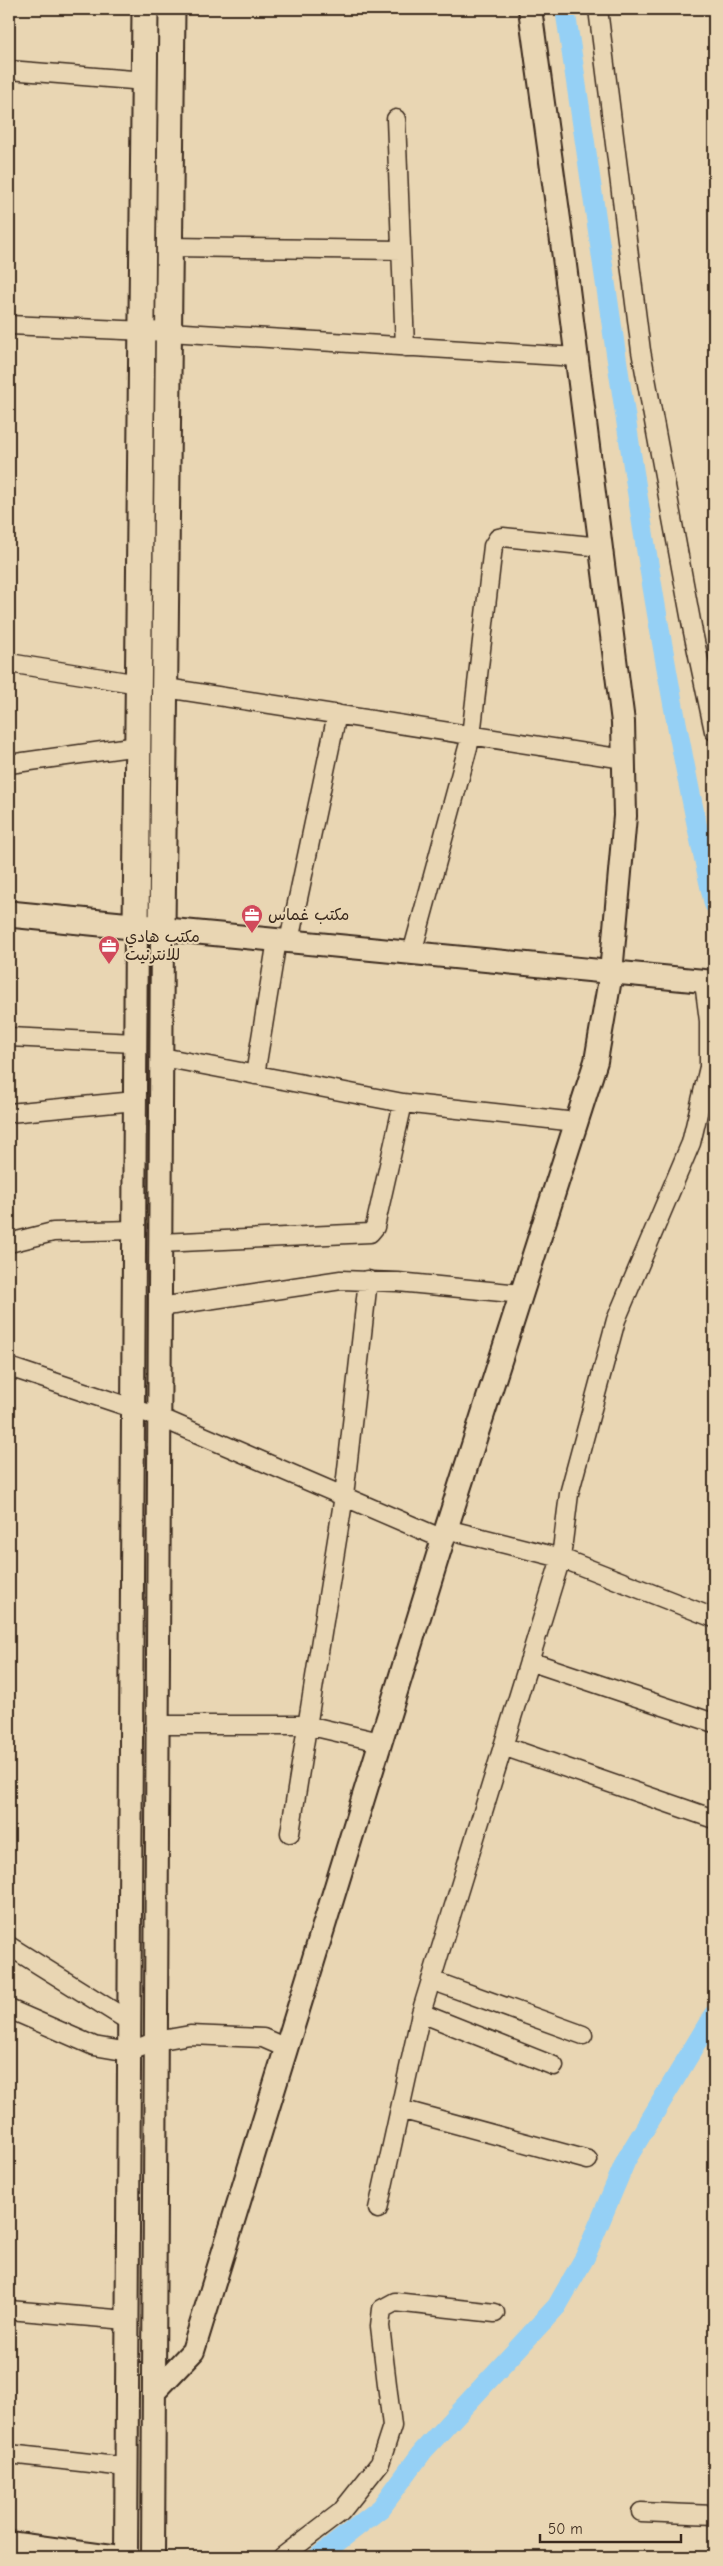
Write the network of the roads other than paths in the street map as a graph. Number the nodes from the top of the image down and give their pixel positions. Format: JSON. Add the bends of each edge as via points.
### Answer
{"nodes":[{"id":1,"x":146,"y":9,"type":"edge"},
{"id":2,"x":172,"y":9,"type":"edge"},
{"id":3,"x":530,"y":9,"type":"edge"},
{"id":4,"x":598,"y":9,"type":"edge"},
{"id":5,"x":9,"y":70,"type":"edge"},
{"id":6,"x":145,"y":81,"type":"junction"},
{"id":7,"x":396,"y":119,"type":"dead end"},
{"id":8,"x":170,"y":247,"type":"junction"},
{"id":9,"x":401,"y":250,"type":"junction"},
{"id":10,"x":9,"y":325,"type":"edge"},
{"id":11,"x":142,"y":331,"type":"junction"},
{"id":12,"x":169,"y":332,"type":"junction"},
{"id":13,"x":405,"y":347,"type":"junction"},
{"id":14,"x":577,"y":357,"type":"junction"},
{"id":15,"x":602,"y":547,"type":"junction"},
{"id":16,"x":9,"y":663,"type":"edge"},
{"id":17,"x":139,"y":684,"type":"junction"},
{"id":18,"x":166,"y":688,"type":"junction"},
{"id":19,"x":336,"y":714,"type":"junction"},
{"id":20,"x":714,"y":731,"type":"edge"},
{"id":21,"x":471,"y":736,"type":"junction"},
{"id":22,"x":138,"y":746,"type":"junction"},
{"id":23,"x":624,"y":759,"type":"junction"},
{"id":24,"x":9,"y":764,"type":"edge"},
{"id":25,"x":9,"y":914,"type":"edge"},
{"id":26,"x":136,"y":927,"type":"junction"},
{"id":27,"x":162,"y":930,"type":"junction"},
{"id":28,"x":283,"y":941,"type":"junction"},
{"id":29,"x":412,"y":953,"type":"junction"},
{"id":30,"x":611,"y":972,"type":"junction"},
{"id":31,"x":709,"y":982,"type":"edge"},
{"id":32,"x":9,"y":1037,"type":"edge"},
{"id":33,"x":135,"y":1043,"type":"junction"},
{"id":34,"x":162,"y":1057,"type":"junction"},
{"id":35,"x":255,"y":1075,"type":"junction"},
{"id":36,"x":134,"y":1101,"type":"junction"},
{"id":37,"x":403,"y":1103,"type":"junction"},
{"id":38,"x":9,"y":1113,"type":"edge"},
{"id":39,"x":576,"y":1122,"type":"junction"},
{"id":40,"x":134,"y":1230,"type":"junction"},
{"id":41,"x":9,"y":1243,"type":"edge"},
{"id":42,"x":160,"y":1243,"type":"junction"},
{"id":43,"x":368,"y":1280,"type":"junction"},
{"id":44,"x":521,"y":1294,"type":"junction"},
{"id":45,"x":160,"y":1307,"type":"junction"},
{"id":46,"x":9,"y":1367,"type":"edge"},
{"id":47,"x":132,"y":1408,"type":"junction"},
{"id":48,"x":159,"y":1417,"type":"junction"},
{"id":49,"x":344,"y":1496,"type":"junction"},
{"id":50,"x":444,"y":1534,"type":"junction"},
{"id":51,"x":561,"y":1558,"type":"junction"},
{"id":52,"x":714,"y":1618,"type":"edge"},
{"id":53,"x":529,"y":1661,"type":"junction"},
{"id":54,"x":714,"y":1724,"type":"edge"},
{"id":55,"x":157,"y":1725,"type":"junction"},
{"id":56,"x":307,"y":1725,"type":"junction"},
{"id":57,"x":380,"y":1742,"type":"junction"},
{"id":58,"x":503,"y":1746,"type":"junction"},
{"id":59,"x":714,"y":1818,"type":"edge"},
{"id":60,"x":290,"y":1833,"type":"dead end"},
{"id":61,"x":9,"y":1946,"type":"edge"},
{"id":62,"x":431,"y":1980,"type":"junction"},
{"id":63,"x":9,"y":2010,"type":"edge"},
{"id":64,"x":421,"y":2013,"type":"junction"},
{"id":65,"x":129,"y":2021,"type":"junction"},
{"id":66,"x":583,"y":2035,"type":"dead end"},
{"id":67,"x":156,"y":2041,"type":"junction"},
{"id":68,"x":286,"y":2048,"type":"junction"},
{"id":69,"x":129,"y":2052,"type":"junction"},
{"id":70,"x":554,"y":2066,"type":"dead end"},
{"id":71,"x":400,"y":2109,"type":"junction"},
{"id":72,"x":588,"y":2160,"type":"dead end"},
{"id":73,"x":378,"y":2209,"type":"dead end"},
{"id":74,"x":9,"y":2310,"type":"edge"},
{"id":75,"x":494,"y":2313,"type":"dead end"},
{"id":76,"x":127,"y":2320,"type":"junction"},
{"id":77,"x":154,"y":2392,"type":"junction"},
{"id":78,"x":9,"y":2454,"type":"edge"},
{"id":79,"x":126,"y":2467,"type":"junction"},
{"id":80,"x":642,"y":2512,"type":"dead end"},
{"id":81,"x":714,"y":2515,"type":"edge"},
{"id":82,"x":9,"y":2543,"type":"edge"},
{"id":83,"x":112,"y":2557,"type":"edge"},
{"id":84,"x":126,"y":2557,"type":"edge"},
{"id":85,"x":152,"y":2557,"type":"edge"},
{"id":86,"x":282,"y":2557,"type":"edge"}],
"edges":[{"from":1,"to":6,"type":"main road"},
{"from":2,"to":8,"type":"main road"},
{"from":3,"to":14,"type":"street"},
{"from":4,"to":20,"type":"street","via":[[641,351],[692,632]]},
{"from":5,"to":6,"type":"street"},
{"from":6,"to":11,"type":"main road"},
{"from":7,"to":9,"type":"street"},
{"from":8,"to":9,"type":"street"},
{"from":8,"to":12,"type":"main road"},
{"from":9,"to":13,"type":"street"},
{"from":10,"to":11,"type":"street"},
{"from":11,"to":12,"type":"street"},
{"from":11,"to":17,"type":"main road"},
{"from":12,"to":13,"type":"street"},
{"from":12,"to":18,"type":"main road"},
{"from":13,"to":14,"type":"street"},
{"from":14,"to":15,"type":"street"},
{"from":15,"to":21,"type":"street","via":[[498,538],[493,546]]},
{"from":15,"to":23,"type":"street","via":[[623,722]]},
{"from":16,"to":17,"type":"street"},
{"from":17,"to":22,"type":"main road"},
{"from":18,"to":19,"type":"street"},
{"from":18,"to":27,"type":"main road"},
{"from":19,"to":21,"type":"street"},
{"from":19,"to":28,"type":"street"},
{"from":21,"to":23,"type":"street"},
{"from":21,"to":29,"type":"street"},
{"from":22,"to":24,"type":"street"},
{"from":22,"to":26,"type":"main road"},
{"from":23,"to":30,"type":"street","via":[[625,816]]},
{"from":25,"to":26,"type":"main road"},
{"from":26,"to":27,"type":"main road"},
{"from":26,"to":33,"type":"street"},
{"from":27,"to":28,"type":"street"},
{"from":27,"to":34,"type":"street"},
{"from":28,"to":29,"type":"street"},
{"from":28,"to":35,"type":"street"},
{"from":29,"to":30,"type":"street"},
{"from":30,"to":31,"type":"street"},
{"from":30,"to":39,"type":"street","via":[[596,1060]]},
{"from":31,"to":51,"type":"street","via":[[709,1068],[693,1133],[616,1320],[570,1494]]},
{"from":32,"to":33,"type":"street"},
{"from":33,"to":36,"type":"street"},
{"from":34,"to":35,"type":"street"},
{"from":34,"to":42,"type":"street"},
{"from":35,"to":37,"type":"street"},
{"from":36,"to":38,"type":"street"},
{"from":36,"to":40,"type":"street"},
{"from":37,"to":39,"type":"street"},
{"from":37,"to":42,"type":"street","via":[[375,1227],[370,1232]]},
{"from":39,"to":44,"type":"street"},
{"from":40,"to":41,"type":"street","via":[[53,1232]]},
{"from":40,"to":47,"type":"street"},
{"from":42,"to":45,"type":"street"},
{"from":43,"to":44,"type":"street"},
{"from":43,"to":45,"type":"street","via":[[341,1280]]},
{"from":43,"to":49,"type":"street"},
{"from":44,"to":50,"type":"street"},
{"from":45,"to":48,"type":"street"},
{"from":46,"to":47,"type":"street"},
{"from":47,"to":48,"type":"street"},
{"from":47,"to":65,"type":"street"},
{"from":48,"to":49,"type":"street"},
{"from":48,"to":55,"type":"street"},
{"from":49,"to":50,"type":"street"},
{"from":49,"to":56,"type":"street"},
{"from":50,"to":51,"type":"street"},
{"from":50,"to":57,"type":"street"},
{"from":51,"to":52,"type":"street"},
{"from":51,"to":53,"type":"street"},
{"from":53,"to":54,"type":"street"},
{"from":53,"to":58,"type":"street"},
{"from":55,"to":56,"type":"street"},
{"from":55,"to":67,"type":"street"},
{"from":56,"to":57,"type":"street"},
{"from":56,"to":60,"type":"street"},
{"from":57,"to":68,"type":"street"},
{"from":58,"to":59,"type":"street"},
{"from":58,"to":62,"type":"street"},
{"from":61,"to":65,"type":"street"},
{"from":62,"to":64,"type":"street"},
{"from":62,"to":66,"type":"street"},
{"from":63,"to":69,"type":"street","via":[[94,2046]]},
{"from":64,"to":70,"type":"street"},
{"from":64,"to":71,"type":"street"},
{"from":65,"to":69,"type":"street"},
{"from":67,"to":68,"type":"street","via":[[190,2035],[263,2038]]},
{"from":67,"to":69,"type":"street"},
{"from":67,"to":77,"type":"street"},
{"from":68,"to":77,"type":"street","via":[[193,2351]]},
{"from":69,"to":76,"type":"street"},
{"from":71,"to":72,"type":"street"},
{"from":71,"to":73,"type":"street"},
{"from":74,"to":76,"type":"street"},
{"from":75,"to":86,"type":"street","via":[[395,2302],[382,2309],[380,2326],[392,2426],[380,2463],[341,2512]]},
{"from":76,"to":79,"type":"street"},
{"from":77,"to":85,"type":"street"},
{"from":78,"to":79,"type":"street"},
{"from":79,"to":84,"type":"street"},
{"from":80,"to":81,"type":"street"},
{"from":82,"to":83,"type":"street"}]}
